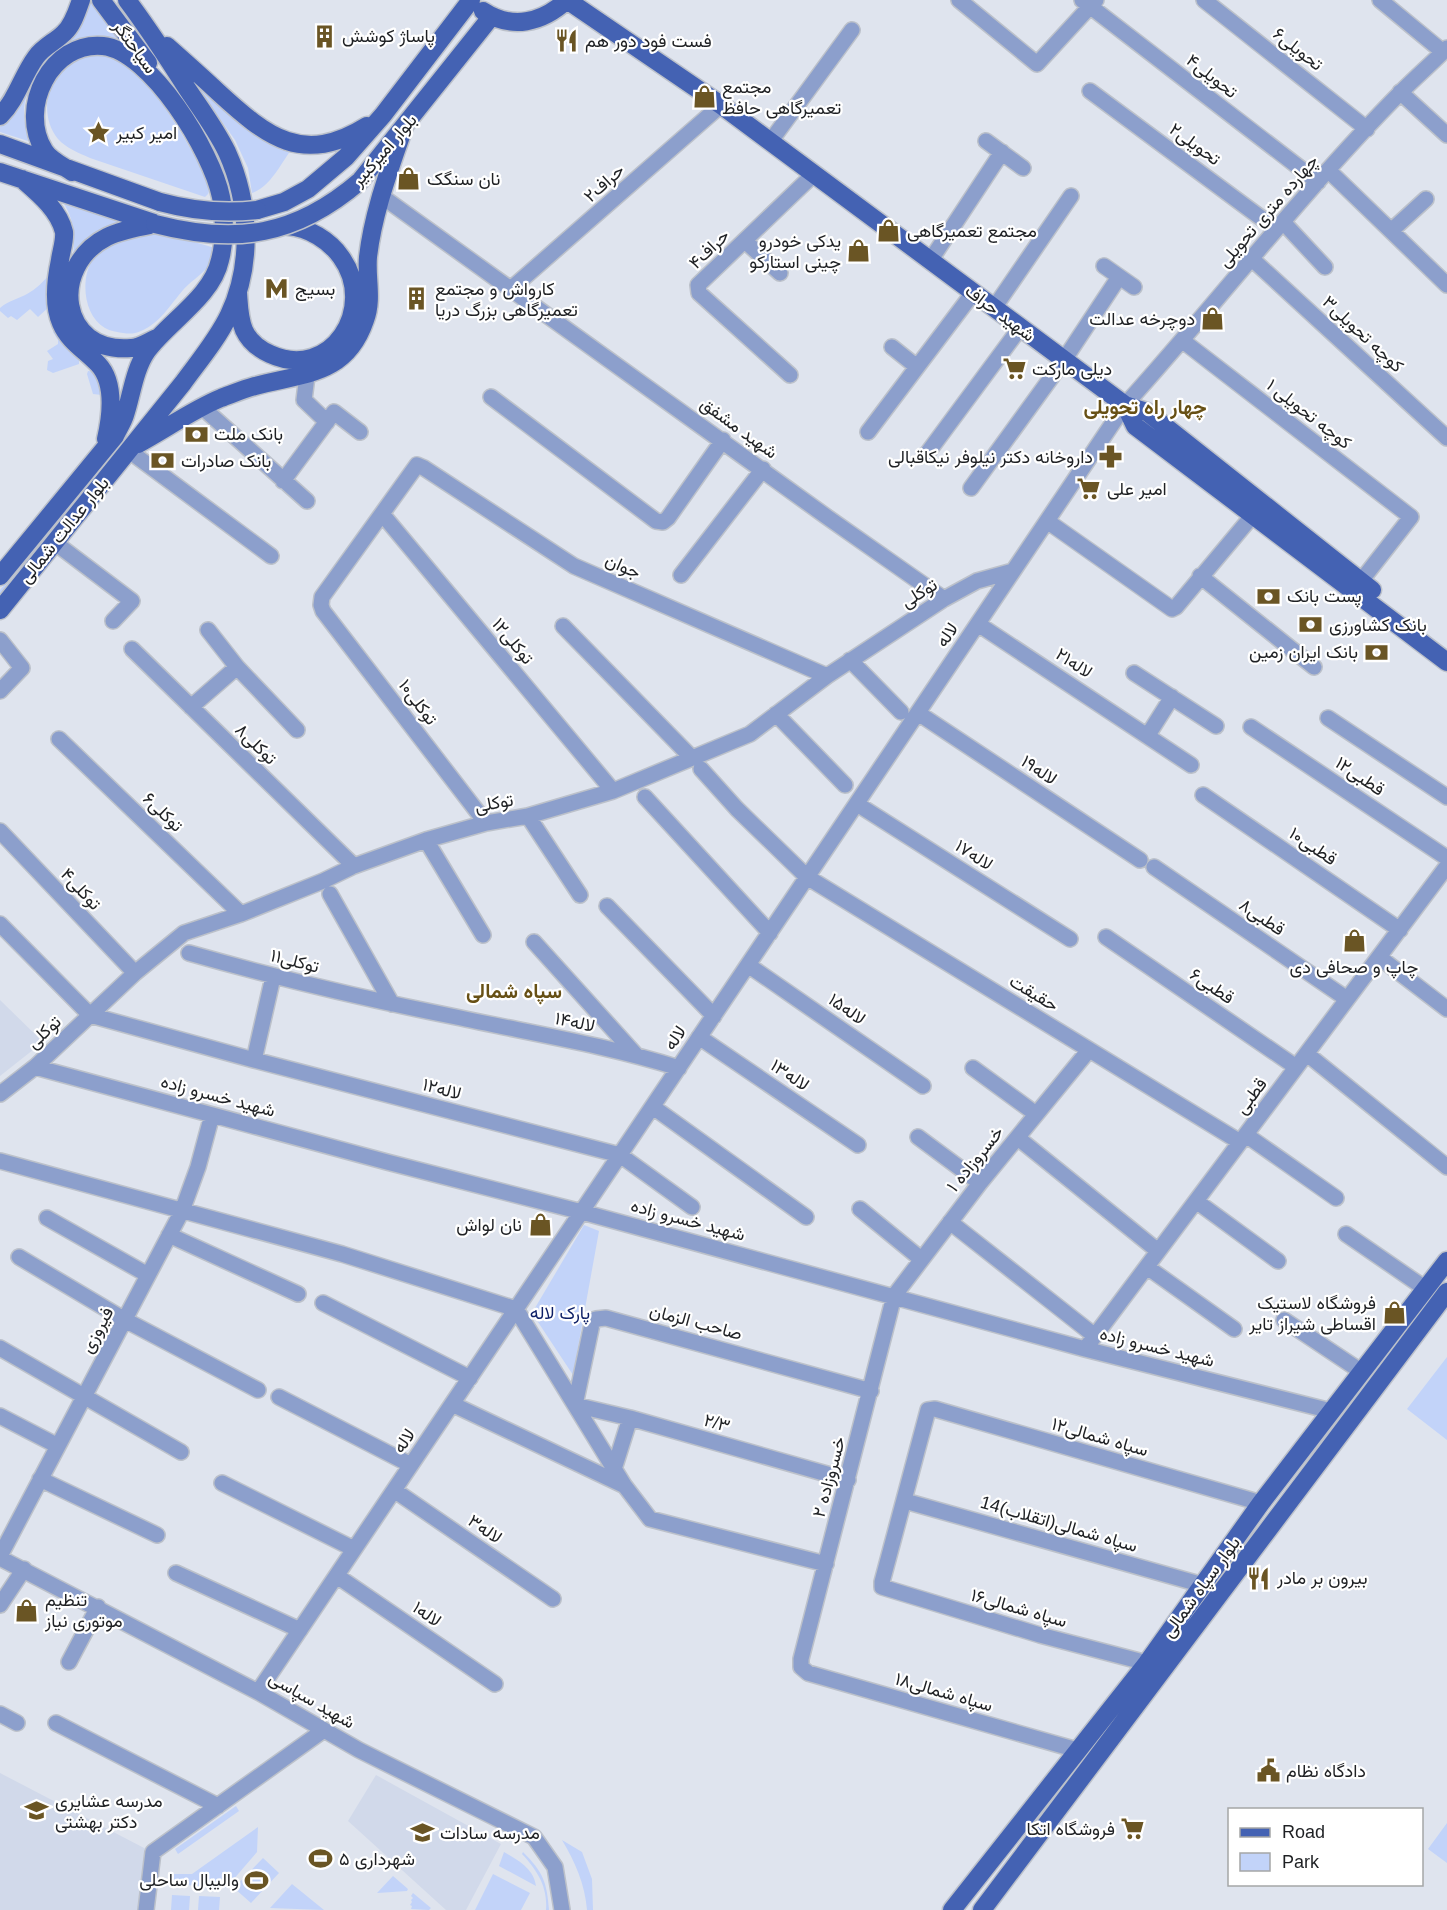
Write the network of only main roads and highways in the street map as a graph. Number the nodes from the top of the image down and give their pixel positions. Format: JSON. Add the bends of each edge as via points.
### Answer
{"nodes":[{"id":1,"x":81,"y":0,"type":"edge"},
{"id":2,"x":101,"y":0,"type":"edge"},
{"id":3,"x":127,"y":0,"type":"edge"},
{"id":4,"x":470,"y":0,"type":"edge"},
{"id":5,"x":567,"y":0,"type":"edge"},
{"id":6,"x":491,"y":17,"type":"junction"},
{"id":7,"x":148,"y":29,"type":"junction"},
{"id":8,"x":168,"y":95,"type":"junction"},
{"id":9,"x":383,"y":115,"type":"junction"},
{"id":10,"x":0,"y":117,"type":"edge"},
{"id":11,"x":403,"y":130,"type":"junction"},
{"id":12,"x":0,"y":144,"type":"edge"},
{"id":13,"x":0,"y":172,"type":"edge"},
{"id":14,"x":72,"y":172,"type":"junction"},
{"id":15,"x":22,"y":179,"type":"junction"},
{"id":16,"x":155,"y":224,"type":"junction"},
{"id":17,"x":288,"y":226,"type":"junction"},
{"id":18,"x":238,"y":292,"type":"junction"},
{"id":19,"x":160,"y":337,"type":"junction"},
{"id":20,"x":104,"y":450,"type":"junction"},
{"id":21,"x":128,"y":450,"type":"junction"},
{"id":22,"x":1196,"y":462,"type":"junction"},
{"id":23,"x":0,"y":576,"type":"edge"},
{"id":24,"x":0,"y":610,"type":"edge"},
{"id":25,"x":1447,"y":647,"type":"edge"},
{"id":26,"x":1447,"y":662,"type":"edge"},
{"id":27,"x":1447,"y":1261,"type":"edge"},
{"id":28,"x":1447,"y":1293,"type":"edge"},
{"id":29,"x":1228,"y":1550,"type":"junction"},
{"id":30,"x":1244,"y":1562,"type":"junction"},
{"id":31,"x":952,"y":1910,"type":"edge"},
{"id":32,"x":982,"y":1910,"type":"edge"}],
"edges":[{"from":1,"to":10,"type":"main road","via":[[65,33],[34,59],[13,101]]},
{"from":2,"to":8,"type":"main road","name":"سیاحتگر"},
{"from":3,"to":7,"type":"main road","name":"سیاحتگر"},
{"from":4,"to":6,"type":"main road"},
{"from":4,"to":9,"type":"main road","name":"بلوار امیرکبیر"},
{"from":5,"to":6,"type":"main road","via":[[555,11],[524,23]]},
{"from":5,"to":22,"type":"main road","name":"شهید حراف","via":[[721,105],[1125,405],[1148,412]]},
{"from":6,"to":11,"type":"main road","name":"بلوار امیرکبیر"},
{"from":7,"to":9,"type":"main road","via":[[242,114],[285,141],[305,146],[328,144],[348,138]]},
{"from":7,"to":18,"type":"main road","via":[[226,151],[238,183],[246,243]]},
{"from":8,"to":14,"type":"main road","via":[[135,60],[117,49],[87,47],[56,64],[36,97],[36,134],[45,152]]},
{"from":8,"to":19,"type":"main road","via":[[207,155],[222,198],[224,226],[220,262],[212,279]]},
{"from":9,"to":14,"type":"main road","name":"بلوار امیرکبیر","bridge":true,"via":[[346,157],[308,189],[257,210],[187,210]]},
{"from":11,"to":17,"type":"main road","name":"بلوار امیرکبیر","bridge":true,"via":[[344,195]]},
{"from":11,"to":21,"type":"main road","via":[[381,195],[368,258],[366,320],[345,353],[319,372],[255,386],[219,399]]},
{"from":12,"to":14,"type":"main road"},
{"from":13,"to":15,"type":"main road","name":"بلوار امیرکبیر"},
{"from":15,"to":16,"type":"main road","name":"بلوار امیرکبیر"},
{"from":15,"to":20,"type":"main road","via":[[45,200],[64,233],[56,303],[61,323],[72,341],[105,375],[111,418]]},
{"from":16,"to":17,"type":"main road","name":"بلوار امیرکبیر","bridge":true,"via":[[227,234],[266,232]]},
{"from":16,"to":19,"type":"main road","via":[[119,233],[93,246],[73,273],[69,292],[75,322],[85,336],[100,344],[133,348]]},
{"from":17,"to":18,"type":"main road","via":[[323,239],[350,272],[355,302],[346,333],[317,356],[298,361],[281,359],[261,350],[249,338],[239,312]]},
{"from":18,"to":21,"type":"main road","name":"بلوار عدالت شمالی","via":[[210,346]]},
{"from":19,"to":20,"type":"main road","name":"بلوار عدالت شمالی","via":[[137,371],[125,415]]},
{"from":20,"to":23,"type":"main road","name":"بلوار عدالت شمالی"},
{"from":21,"to":24,"type":"main road","name":"بلوار عدالت شمالی"},
{"from":22,"to":25,"type":"main road"},
{"from":22,"to":26,"type":"main road","via":[[1253,515]]},
{"from":27,"to":29,"type":"main road","name":"بلوار سپاه شمالی"},
{"from":28,"to":30,"type":"main road","name":"بلوار سپاه شمالی"},
{"from":29,"to":30,"type":"main road"},
{"from":29,"to":31,"type":"main road","name":"بلوار سپاه شمالی","via":[[1147,1663]]},
{"from":30,"to":32,"type":"main road","name":"بلوار سپاه شمالی"}]}
